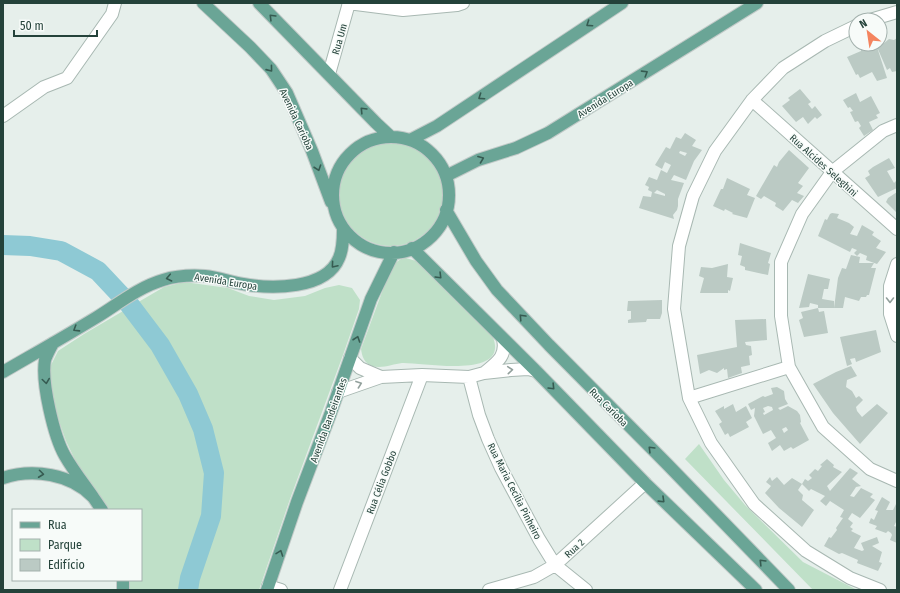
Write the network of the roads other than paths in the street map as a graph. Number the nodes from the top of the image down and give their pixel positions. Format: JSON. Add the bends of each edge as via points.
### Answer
{"nodes":[{"id":1,"x":115,"y":3,"type":"edge"},
{"id":2,"x":203,"y":3,"type":"edge"},
{"id":3,"x":259,"y":3,"type":"edge"},
{"id":4,"x":349,"y":3,"type":"edge"},
{"id":5,"x":463,"y":3,"type":"edge"},
{"id":6,"x":622,"y":3,"type":"edge"},
{"id":7,"x":757,"y":3,"type":"edge"},
{"id":8,"x":848,"y":30,"type":"edge"},
{"id":9,"x":329,"y":74,"type":"junction"},
{"id":10,"x":752,"y":100,"type":"junction"},
{"id":11,"x":3,"y":116,"type":"edge"},
{"id":12,"x":897,"y":125,"type":"edge"},
{"id":13,"x":392,"y":137,"type":"junction"},
{"id":14,"x":410,"y":140,"type":"junction"},
{"id":15,"x":832,"y":172,"type":"junction"},
{"id":16,"x":446,"y":176,"type":"junction"},
{"id":17,"x":446,"y":210,"type":"junction"},
{"id":18,"x":336,"y":214,"type":"junction"},
{"id":19,"x":343,"y":229,"type":"junction"},
{"id":20,"x":897,"y":229,"type":"edge"},
{"id":21,"x":412,"y":248,"type":"junction"},
{"id":22,"x":394,"y":252,"type":"junction"},
{"id":23,"x":897,"y":264,"type":"edge"},
{"id":24,"x":897,"y":336,"type":"edge"},
{"id":25,"x":503,"y":339,"type":"junction"},
{"id":26,"x":53,"y":344,"type":"junction"},
{"id":27,"x":350,"y":358,"type":"junction"},
{"id":28,"x":789,"y":367,"type":"junction"},
{"id":29,"x":536,"y":371,"type":"junction"},
{"id":30,"x":3,"y":372,"type":"edge"},
{"id":31,"x":484,"y":373,"type":"junction"},
{"id":32,"x":422,"y":375,"type":"junction"},
{"id":33,"x":381,"y":377,"type":"junction"},
{"id":34,"x":469,"y":377,"type":"junction"},
{"id":35,"x":338,"y":392,"type":"junction"},
{"id":36,"x":689,"y":398,"type":"junction"},
{"id":37,"x":3,"y":478,"type":"edge"},
{"id":38,"x":897,"y":481,"type":"edge"},
{"id":39,"x":645,"y":483,"type":"junction"},
{"id":40,"x":93,"y":497,"type":"junction"},
{"id":41,"x":101,"y":509,"type":"edge"},
{"id":42,"x":556,"y":565,"type":"junction"},
{"id":43,"x":268,"y":588,"type":"edge"},
{"id":44,"x":281,"y":590,"type":"edge"},
{"id":45,"x":340,"y":590,"type":"edge"},
{"id":46,"x":488,"y":590,"type":"edge"},
{"id":47,"x":586,"y":590,"type":"edge"},
{"id":48,"x":756,"y":590,"type":"edge"},
{"id":49,"x":789,"y":590,"type":"edge"},
{"id":50,"x":880,"y":590,"type":"edge"}],
"edges":[{"from":1,"to":11,"type":"street","via":[[112,14],[67,78],[44,87]]},
{"from":2,"to":18,"type":"main road","name":"Avenida Carioba","one_way":true,"via":[[271,69],[287,93]]},
{"from":9,"to":3,"type":"main road","one_way":true},
{"from":4,"to":5,"type":"street","via":[[403,10]]},
{"from":4,"to":9,"type":"street","name":"Rua Um"},
{"from":6,"to":14,"type":"main road","one_way":true,"via":[[437,126]]},
{"from":16,"to":7,"type":"main road","name":"Avenida Europa","one_way":true,"via":[[478,160],[516,148],[548,133]]},
{"from":8,"to":10,"type":"street","via":[[825,41],[783,68]]},
{"from":13,"to":9,"type":"main road","one_way":true},
{"from":10,"to":15,"type":"street","name":"Rua Alcides Seleghini"},
{"from":10,"to":36,"type":"street","via":[[715,150],[693,196],[679,246],[674,309]]},
{"from":12,"to":15,"type":"street","via":[[883,131]]},
{"from":13,"to":14,"type":"main road"},
{"from":13,"to":18,"type":"main road","via":[[373,139],[356,148],[344,161],[335,178],[332,196]]},
{"from":14,"to":16,"type":"main road","via":[[425,148],[438,160]]},
{"from":15,"to":20,"type":"street","name":"Rua Alcides Seleghini"},
{"from":15,"to":28,"type":"street","via":[[802,214],[781,262],[781,316]]},
{"from":16,"to":17,"type":"main road"},
{"from":17,"to":21,"type":"main road","via":[[439,226],[427,239]]},
{"from":49,"to":17,"type":"main road","name":"Rua Carioba","one_way":true,"via":[[497,290],[476,261]]},
{"from":18,"to":19,"type":"main road"},
{"from":19,"to":22,"type":"main road","via":[[365,247]]},
{"from":19,"to":26,"type":"main road","name":"Avenida Europa","one_way":true,"via":[[342,248],[338,260],[324,275],[312,281],[297,285],[261,287],[205,276],[163,280],[135,293]]},
{"from":21,"to":22,"type":"main road"},
{"from":21,"to":25,"type":"main road","one_way":true},
{"from":27,"to":22,"type":"main road","name":"Avenida Bandeirantes","one_way":true,"via":[[371,299]]},
{"from":23,"to":24,"type":"street","one_way":true,"via":[[890,286],[890,314]]},
{"from":25,"to":29,"type":"main road"},
{"from":25,"to":31,"type":"street","via":[[505,346],[500,360]]},
{"from":26,"to":30,"type":"main road","name":"Avenida Europa"},
{"from":26,"to":40,"type":"main road","one_way":true,"via":[[45,361],[44,373],[54,430],[65,456]]},
{"from":27,"to":33,"type":"street","via":[[360,368]]},
{"from":27,"to":35,"type":"main road","name":"Avenida Bandeirantes"},
{"from":28,"to":36,"type":"street"},
{"from":28,"to":38,"type":"street","via":[[823,427],[870,469]]},
{"from":31,"to":29,"type":"street","one_way":true,"via":[[528,369]]},
{"from":29,"to":39,"type":"main road","one_way":true},
{"from":31,"to":34,"type":"street"},
{"from":32,"to":33,"type":"street"},
{"from":32,"to":34,"type":"street"},
{"from":32,"to":45,"type":"street","name":"Rua Célia Gobbo"},
{"from":35,"to":33,"type":"street","one_way":true},
{"from":34,"to":42,"type":"street","name":"Rua Maria Cecília Pinheiro","via":[[479,415],[501,468]]},
{"from":43,"to":35,"type":"main road","name":"Avenida Bandeirantes","one_way":true},
{"from":36,"to":50,"type":"street","via":[[711,442],[754,504],[806,551],[850,578]]},
{"from":37,"to":40,"type":"main road","one_way":true,"via":[[32,473],[59,477],[74,483]]},
{"from":39,"to":42,"type":"street","name":"Rua 2"},
{"from":39,"to":48,"type":"main road","one_way":true},
{"from":40,"to":41,"type":"main road"},
{"from":42,"to":46,"type":"street","name":"Rua 2","via":[[534,577]]},
{"from":42,"to":47,"type":"street","name":"Rua Maria Cecília Pinheiro"},
{"from":43,"to":44,"type":"street"}]}
